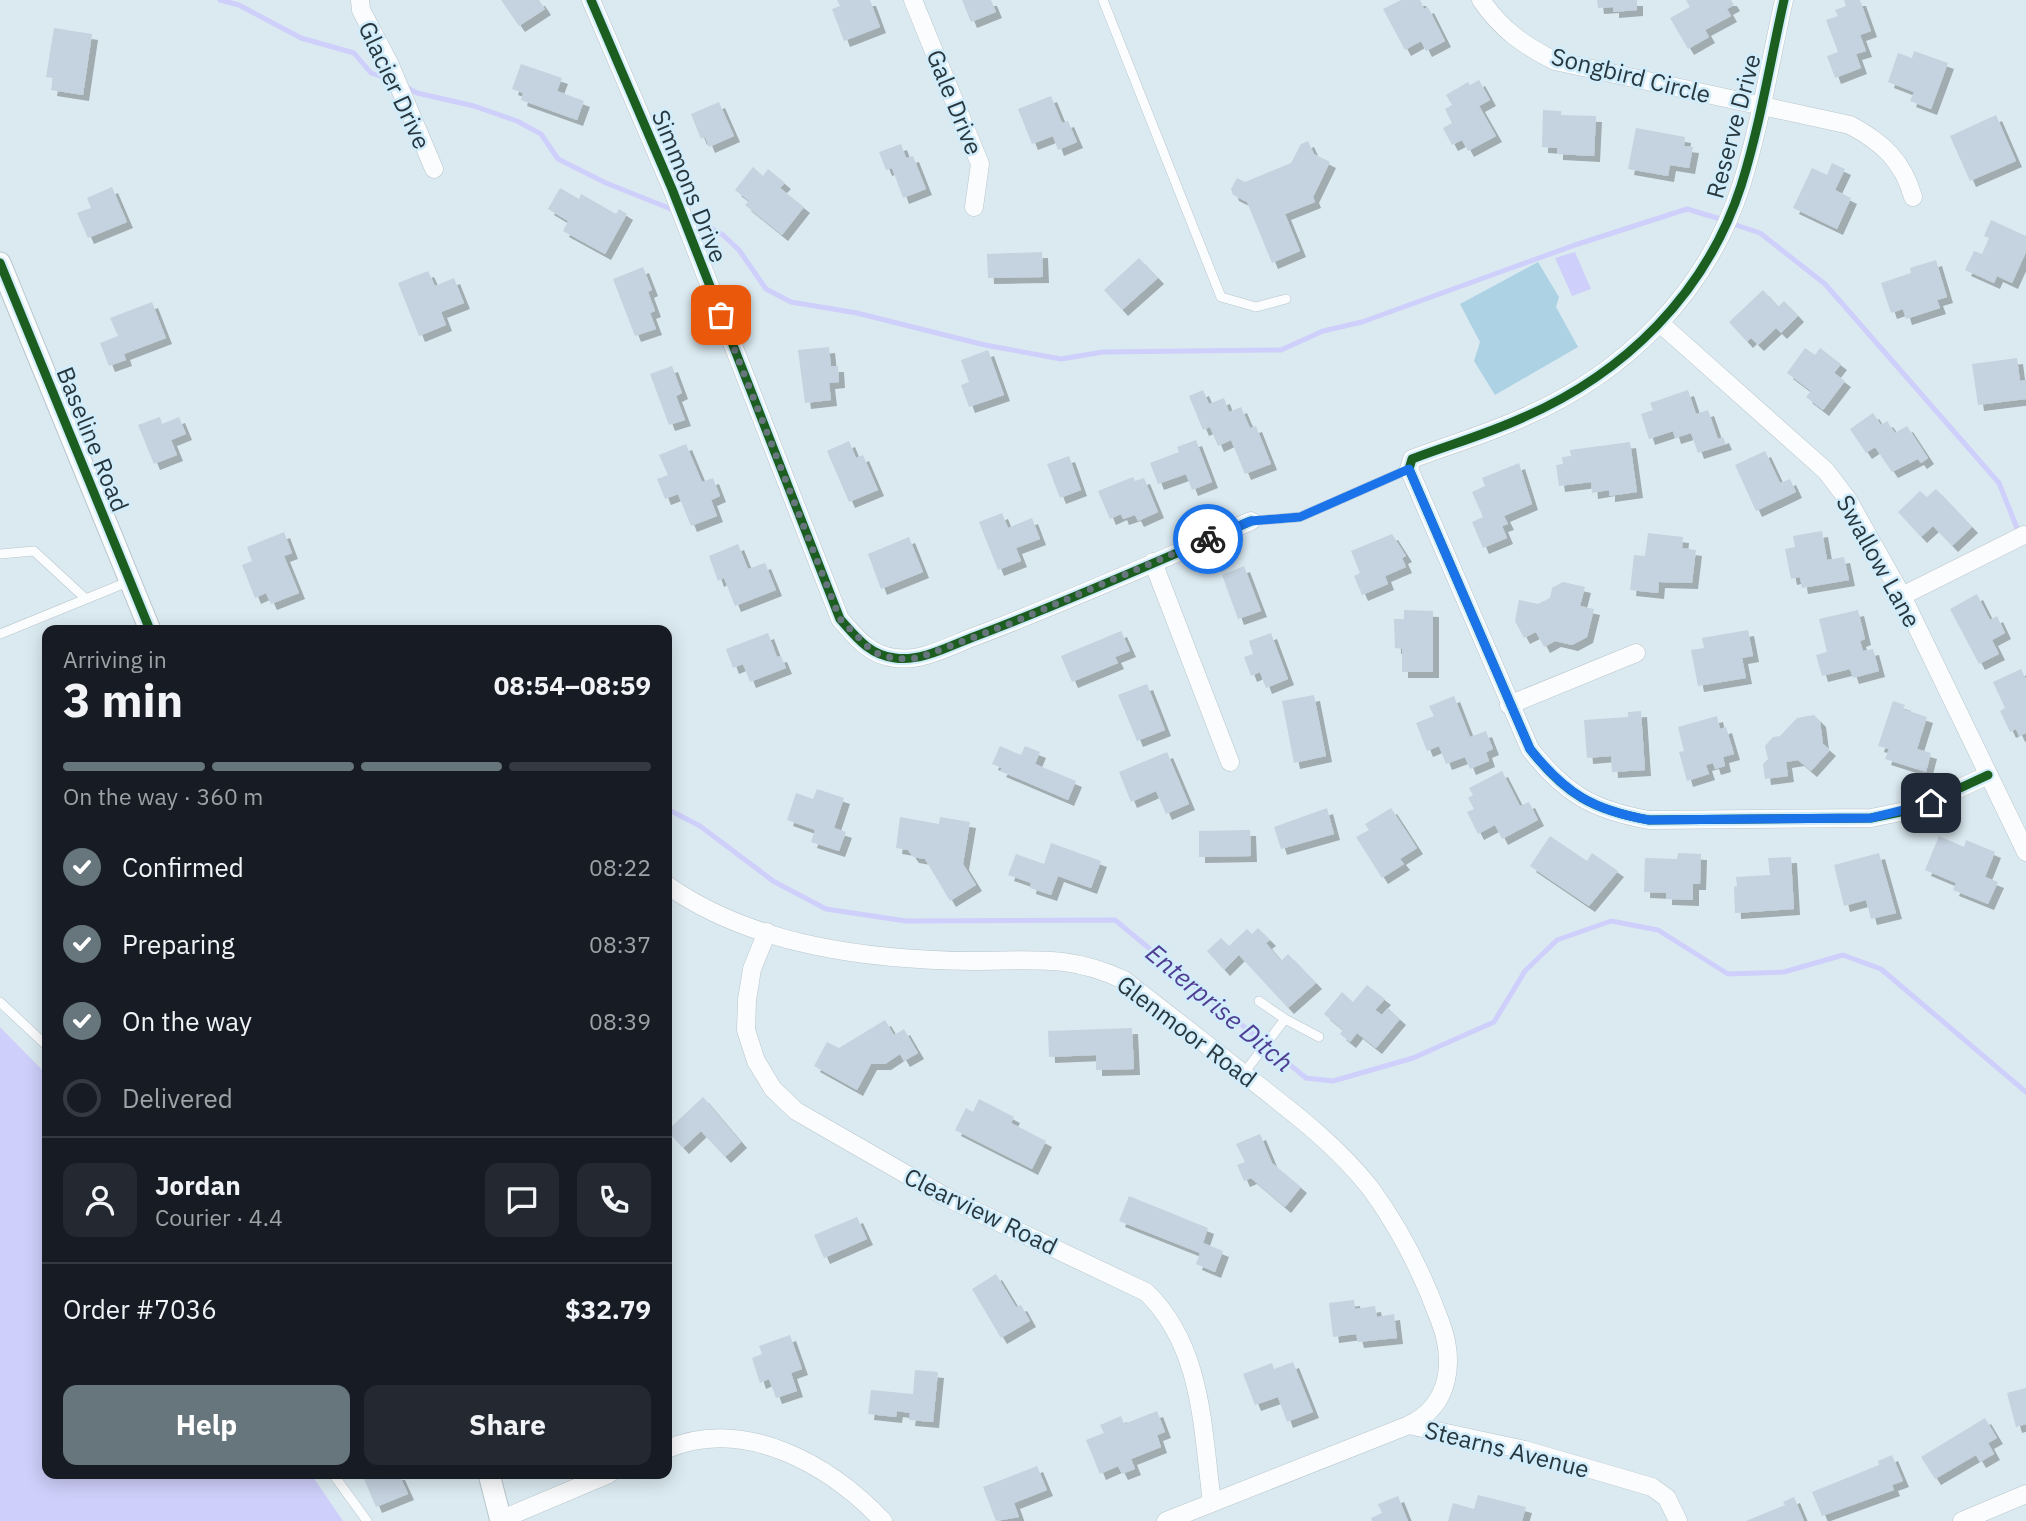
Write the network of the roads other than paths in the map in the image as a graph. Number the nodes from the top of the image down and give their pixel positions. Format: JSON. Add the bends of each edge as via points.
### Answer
{"nodes":[{"id":1,"x":360,"y":0,"type":"edge"},
{"id":2,"x":591,"y":0,"type":"edge"},
{"id":3,"x":913,"y":0,"type":"edge"},
{"id":4,"x":1103,"y":0,"type":"edge"},
{"id":5,"x":1481,"y":0,"type":"edge"},
{"id":6,"x":1784,"y":0,"type":"edge"},
{"id":7,"x":1760,"y":105,"type":"junction"},
{"id":8,"x":434,"y":169,"type":"dead end"},
{"id":9,"x":1913,"y":197,"type":"dead end"},
{"id":10,"x":974,"y":206,"type":"dead end"},
{"id":11,"x":0,"y":263,"type":"edge"},
{"id":12,"x":1286,"y":299,"type":"dead end"},
{"id":13,"x":1661,"y":324,"type":"junction"},
{"id":14,"x":1409,"y":469,"type":"junction"},
{"id":15,"x":1251,"y":521,"type":"joint"},
{"id":16,"x":2024,"y":535,"type":"edge"},
{"id":17,"x":0,"y":554,"type":"edge"},
{"id":18,"x":1153,"y":562,"type":"junction"},
{"id":19,"x":130,"y":581,"type":"junction"},
{"id":20,"x":1902,"y":596,"type":"junction"},
{"id":21,"x":86,"y":599,"type":"junction"},
{"id":22,"x":148,"y":625,"type":"edge"},
{"id":23,"x":0,"y":634,"type":"edge"},
{"id":24,"x":1636,"y":653,"type":"dead end"},
{"id":25,"x":1509,"y":705,"type":"junction"},
{"id":26,"x":1230,"y":762,"type":"dead end"},
{"id":27,"x":1988,"y":775,"type":"junction"},
{"id":28,"x":2026,"y":852,"type":"edge"},
{"id":29,"x":672,"y":889,"type":"edge"},
{"id":30,"x":767,"y":932,"type":"junction"},
{"id":31,"x":1259,"y":1000,"type":"dead end"},
{"id":32,"x":0,"y":1002,"type":"edge"},
{"id":33,"x":1285,"y":1019,"type":"junction"},
{"id":34,"x":1319,"y":1037,"type":"dead end"},
{"id":35,"x":42,"y":1041,"type":"edge"},
{"id":36,"x":1244,"y":1073,"type":"junction"},
{"id":37,"x":1409,"y":1425,"type":"junction"},
{"id":38,"x":672,"y":1447,"type":"edge"},
{"id":39,"x":337,"y":1479,"type":"edge"},
{"id":40,"x":490,"y":1479,"type":"edge"},
{"id":41,"x":597,"y":1479,"type":"edge"},
{"id":42,"x":2026,"y":1494,"type":"edge"},
{"id":43,"x":1212,"y":1502,"type":"junction"},
{"id":44,"x":499,"y":1520,"type":"edge"},
{"id":45,"x":366,"y":1521,"type":"edge"},
{"id":46,"x":883,"y":1521,"type":"edge"},
{"id":47,"x":1166,"y":1521,"type":"edge"},
{"id":48,"x":1678,"y":1521,"type":"edge"},
{"id":49,"x":1962,"y":1521,"type":"edge"}],
"edges":[{"from":1,"to":8,"type":"street","name":"Glacier Drive"},
{"from":2,"to":18,"type":"street","name":"Simmons Drive","via":[[672,189],[840,619],[873,652],[895,659],[918,658]]},
{"from":3,"to":10,"type":"street","name":"Gale Drive","via":[[980,164]]},
{"from":4,"to":12,"type":"lane","via":[[1221,297],[1256,307]]},
{"from":5,"to":7,"type":"street","name":"Songbird Circle","via":[[1522,44],[1555,61]]},
{"from":6,"to":7,"type":"street","name":"Reserve Drive"},
{"from":7,"to":9,"type":"street","name":"Songbird Circle","via":[[1850,125],[1877,139],[1894,156]]},
{"from":7,"to":13,"type":"street","name":"Reserve Drive","via":[[1741,187],[1718,241]]},
{"from":11,"to":19,"type":"street","name":"Baseline Road"},
{"from":13,"to":14,"type":"street","name":"Reserve Drive","via":[[1629,355],[1580,389],[1522,418],[1412,458]]},
{"from":13,"to":20,"type":"street","name":"Swallow Lane","via":[[1826,471],[1848,500]]},
{"from":14,"to":15,"type":"lane","via":[[1300,517]]},
{"from":14,"to":25,"type":"street"},
{"from":15,"to":18,"type":"street"},
{"from":16,"to":20,"type":"street"},
{"from":17,"to":21,"type":"lane","via":[[34,551]]},
{"from":18,"to":26,"type":"street"},
{"from":19,"to":21,"type":"lane"},
{"from":19,"to":22,"type":"street","name":"Baseline Road"},
{"from":20,"to":27,"type":"street","name":"Swallow Lane"},
{"from":21,"to":23,"type":"lane"},
{"from":24,"to":25,"type":"street"},
{"from":25,"to":27,"type":"street","via":[[1530,749],[1552,777],[1602,809],[1649,820],[1871,818],[1915,809]]},
{"from":27,"to":28,"type":"street","name":"Swallow Lane"},
{"from":29,"to":30,"type":"street","name":"Glenmoor Road","via":[[709,911]]},
{"from":30,"to":36,"type":"street","name":"Glenmoor Road","via":[[821,947],[896,958],[1063,959],[1095,966],[1124,980]]},
{"from":30,"to":43,"type":"street","name":"Clearview Road","via":[[752,969],[746,1030],[756,1061],[773,1089],[796,1111],[944,1196],[1116,1276],[1166,1311],[1192,1364]]},
{"from":31,"to":33,"type":"lane"},
{"from":32,"to":35,"type":"lane"},
{"from":33,"to":34,"type":"lane"},
{"from":33,"to":36,"type":"lane"},
{"from":36,"to":37,"type":"street","name":"Glenmoor Road","via":[[1336,1149],[1370,1189],[1402,1236],[1429,1291],[1449,1343],[1450,1368],[1442,1395],[1431,1411]]},
{"from":37,"to":43,"type":"street","name":"Stearns Avenue"},
{"from":37,"to":48,"type":"street","name":"Stearns Avenue","via":[[1525,1450],[1652,1487],[1667,1498]]},
{"from":38,"to":46,"type":"street","via":[[722,1437],[772,1447],[828,1474]]},
{"from":39,"to":45,"type":"lane"},
{"from":40,"to":44,"type":"street"},
{"from":41,"to":44,"type":"street"},
{"from":42,"to":49,"type":"street"},
{"from":43,"to":47,"type":"street","name":"Stearns Avenue"}]}
